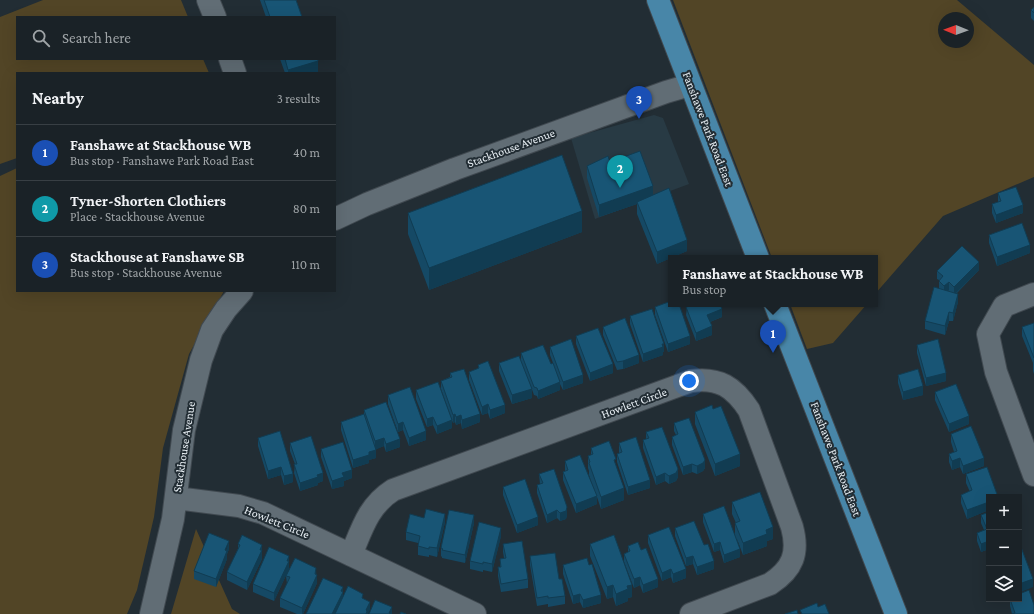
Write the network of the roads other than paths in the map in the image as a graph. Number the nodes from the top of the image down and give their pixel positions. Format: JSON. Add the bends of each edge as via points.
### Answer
{"nodes":[{"id":1,"x":208,"y":0,"type":"edge"},
{"id":2,"x":658,"y":0,"type":"edge"},
{"id":3,"x":215,"y":16,"type":"edge"},
{"id":4,"x":230,"y":60,"type":"edge"},
{"id":5,"x":235,"y":72,"type":"edge"},
{"id":6,"x":690,"y":84,"type":"junction"},
{"id":7,"x":336,"y":219,"type":"edge"},
{"id":8,"x":757,"y":255,"type":"edge"},
{"id":9,"x":241,"y":292,"type":"edge"},
{"id":10,"x":1034,"y":294,"type":"edge"},
{"id":11,"x":777,"y":307,"type":"edge"},
{"id":12,"x":1034,"y":475,"type":"edge"},
{"id":13,"x":176,"y":498,"type":"junction"},
{"id":14,"x":351,"y":555,"type":"junction"},
{"id":15,"x":151,"y":614,"type":"edge"},
{"id":16,"x":475,"y":614,"type":"edge"},
{"id":17,"x":691,"y":614,"type":"edge"},
{"id":18,"x":896,"y":614,"type":"edge"}],
"edges":[{"from":1,"to":3,"type":"street"},
{"from":2,"to":6,"type":"main road","name":"Fanshawe Park Road East"},
{"from":4,"to":5,"type":"street"},
{"from":6,"to":7,"type":"street","name":"Stackhouse Avenue","via":[[455,168]]},
{"from":6,"to":8,"type":"main road","name":"Fanshawe Park Road East"},
{"from":9,"to":13,"type":"street","name":"Stackhouse Avenue","via":[[212,330],[201,360],[184,430]]},
{"from":10,"to":12,"type":"street","via":[[1004,306],[988,334],[996,372]]},
{"from":11,"to":18,"type":"main road","name":"Fanshawe Park Road East"},
{"from":13,"to":14,"type":"street","name":"Howlett Circle","via":[[239,506],[263,513]]},
{"from":13,"to":15,"type":"street","name":"Stackhouse Avenue"},
{"from":14,"to":16,"type":"street","name":"Howlett Circle"},
{"from":14,"to":17,"type":"street","name":"Howlett Circle","via":[[372,509],[393,490],[691,381],[715,381],[735,391],[749,410],[792,527],[796,540],[795,553],[790,566],[782,576],[770,584]]}]}
